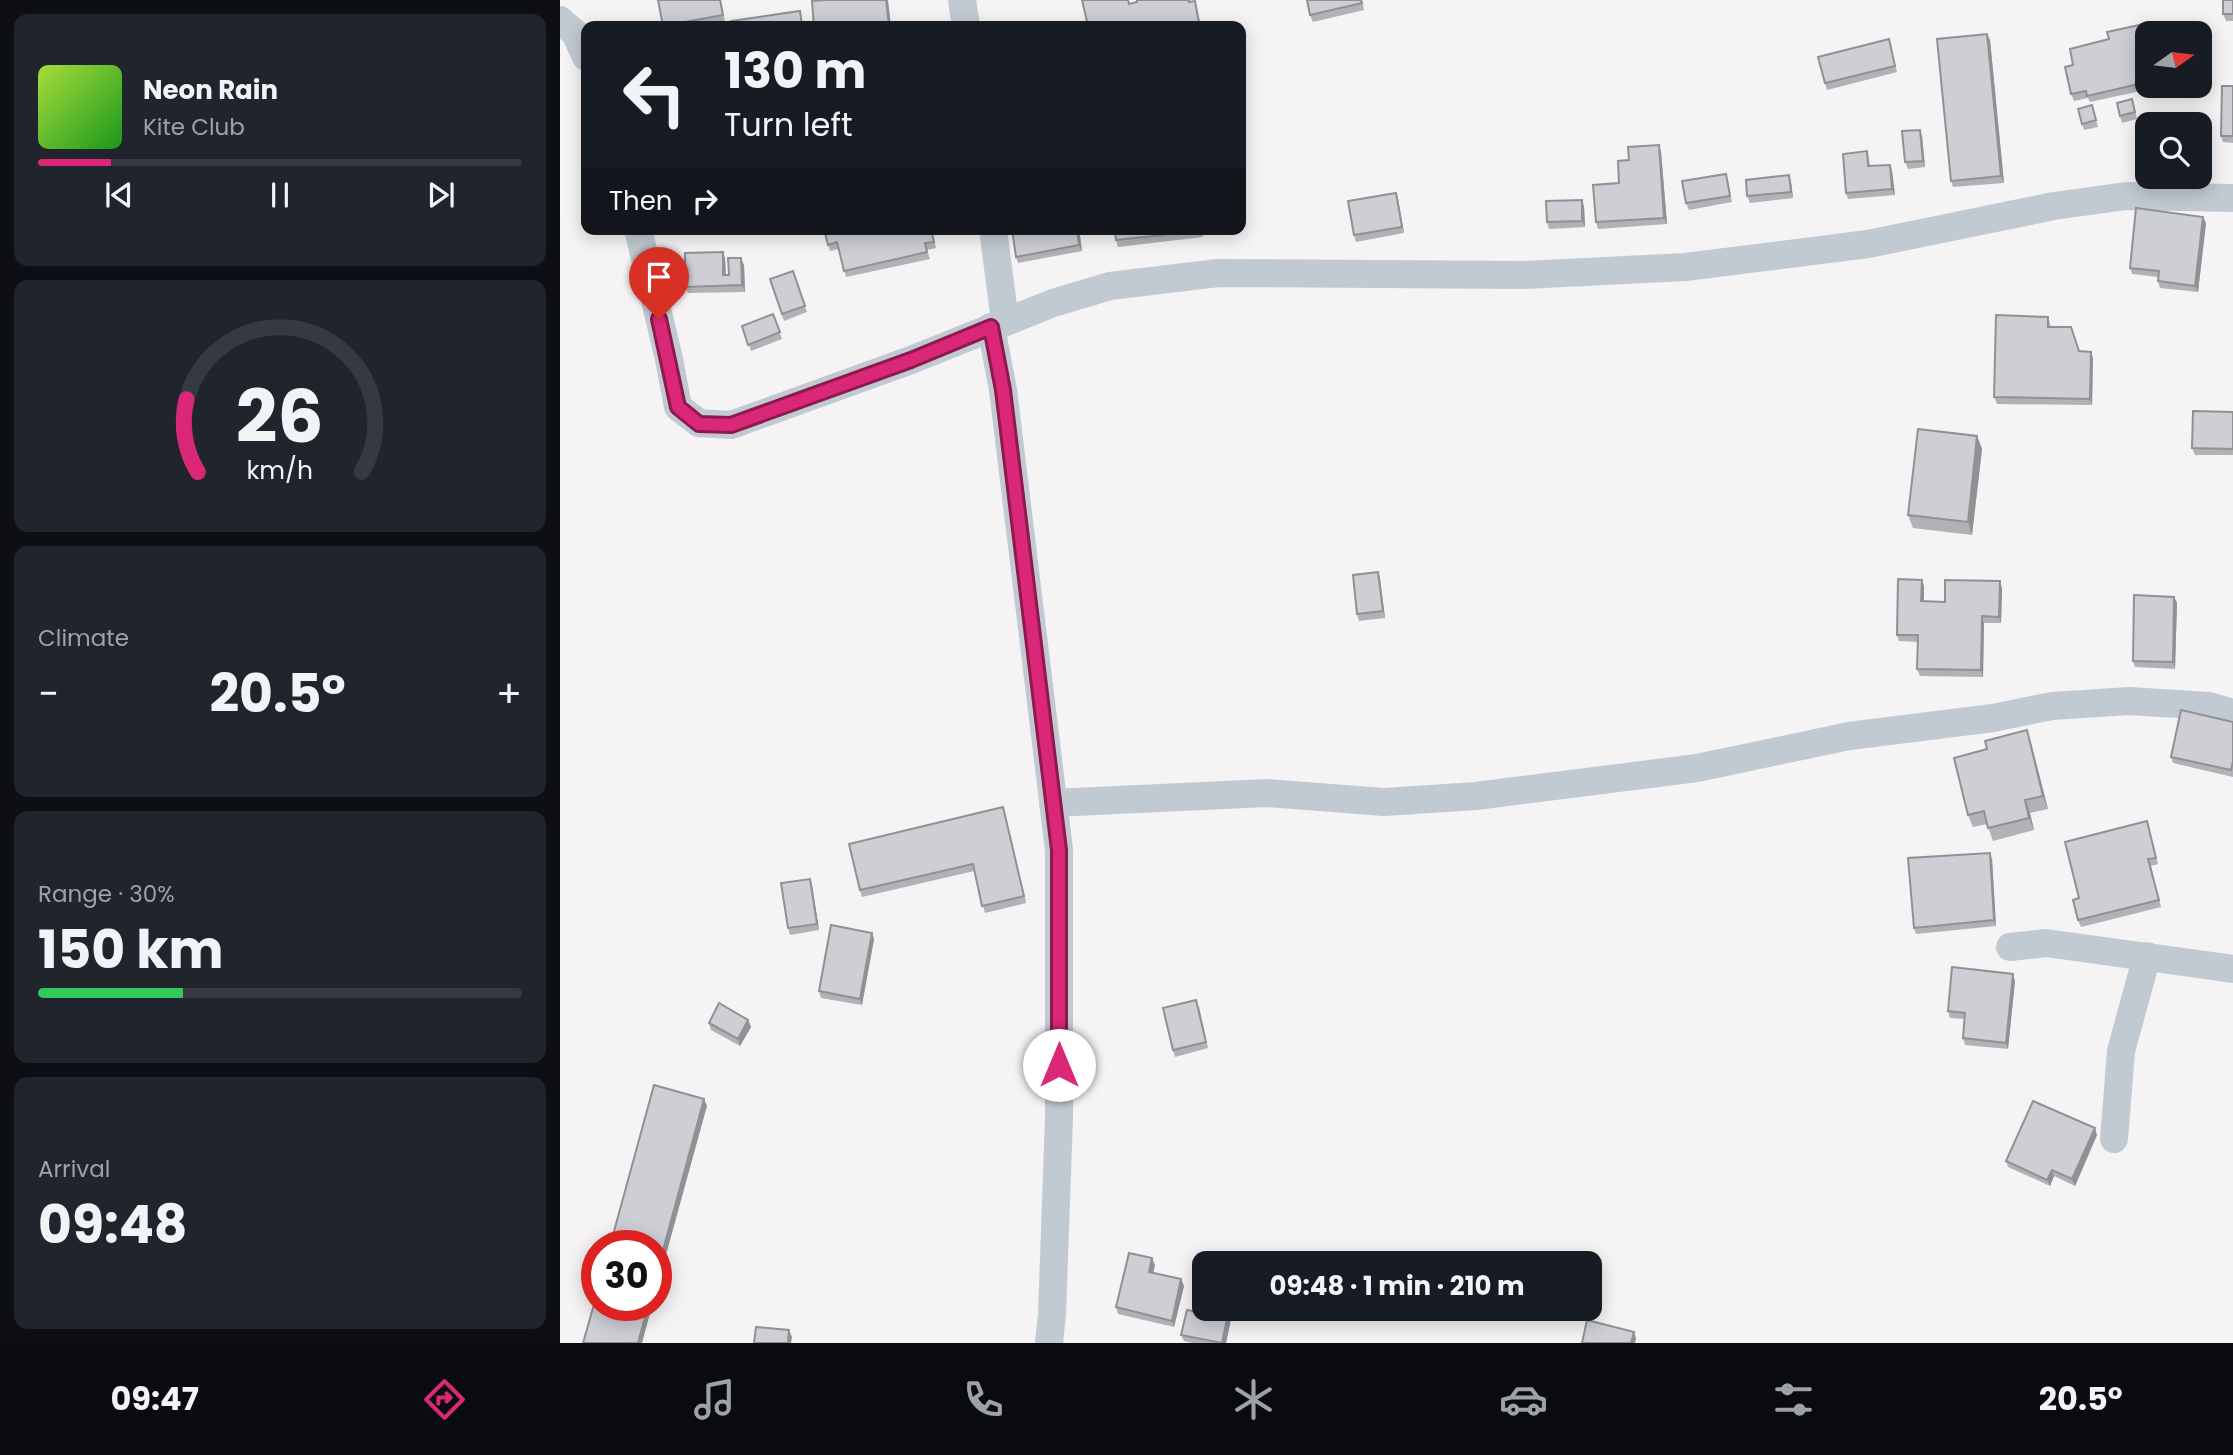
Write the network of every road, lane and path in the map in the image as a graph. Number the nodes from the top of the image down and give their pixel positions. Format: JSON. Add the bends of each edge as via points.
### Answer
{"nodes":[{"id":1,"x":962,"y":0,"type":"edge"},
{"id":2,"x":560,"y":20,"type":"edge"},
{"id":3,"x":965,"y":21,"type":"edge"},
{"id":4,"x":581,"y":46,"type":"edge"},
{"id":5,"x":2233,"y":198,"type":"edge"},
{"id":6,"x":639,"y":235,"type":"edge"},
{"id":7,"x":993,"y":235,"type":"edge"},
{"id":8,"x":998,"y":324,"type":"junction"},
{"id":9,"x":2233,"y":713,"type":"edge"},
{"id":10,"x":1053,"y":803,"type":"junction"},
{"id":11,"x":2010,"y":947,"type":"dead end"},
{"id":12,"x":2147,"y":956,"type":"junction"},
{"id":13,"x":2233,"y":969,"type":"edge"},
{"id":14,"x":2114,"y":1139,"type":"dead end"},
{"id":15,"x":1049,"y":1343,"type":"edge"}],
"edges":[{"from":1,"to":3,"type":"street"},
{"from":2,"to":4,"type":"street","via":[[575,33]]},
{"from":5,"to":8,"type":"street","via":[[2126,197],[2054,206],[1868,244],[1685,267],[1524,275],[1218,273],[1110,286]]},
{"from":6,"to":8,"type":"street","via":[[678,407],[699,424],[731,425]]},
{"from":7,"to":8,"type":"street"},
{"from":8,"to":10,"type":"street"},
{"from":9,"to":10,"type":"street","via":[[2209,706],[2129,701],[2052,705],[1993,718],[1849,736],[1697,768],[1476,796],[1384,802],[1267,793]]},
{"from":10,"to":15,"type":"street","via":[[1059,850],[1059,1118]]},
{"from":11,"to":12,"type":"street","via":[[2046,943]]},
{"from":12,"to":13,"type":"street"},
{"from":12,"to":14,"type":"street","via":[[2121,1051]]}]}
